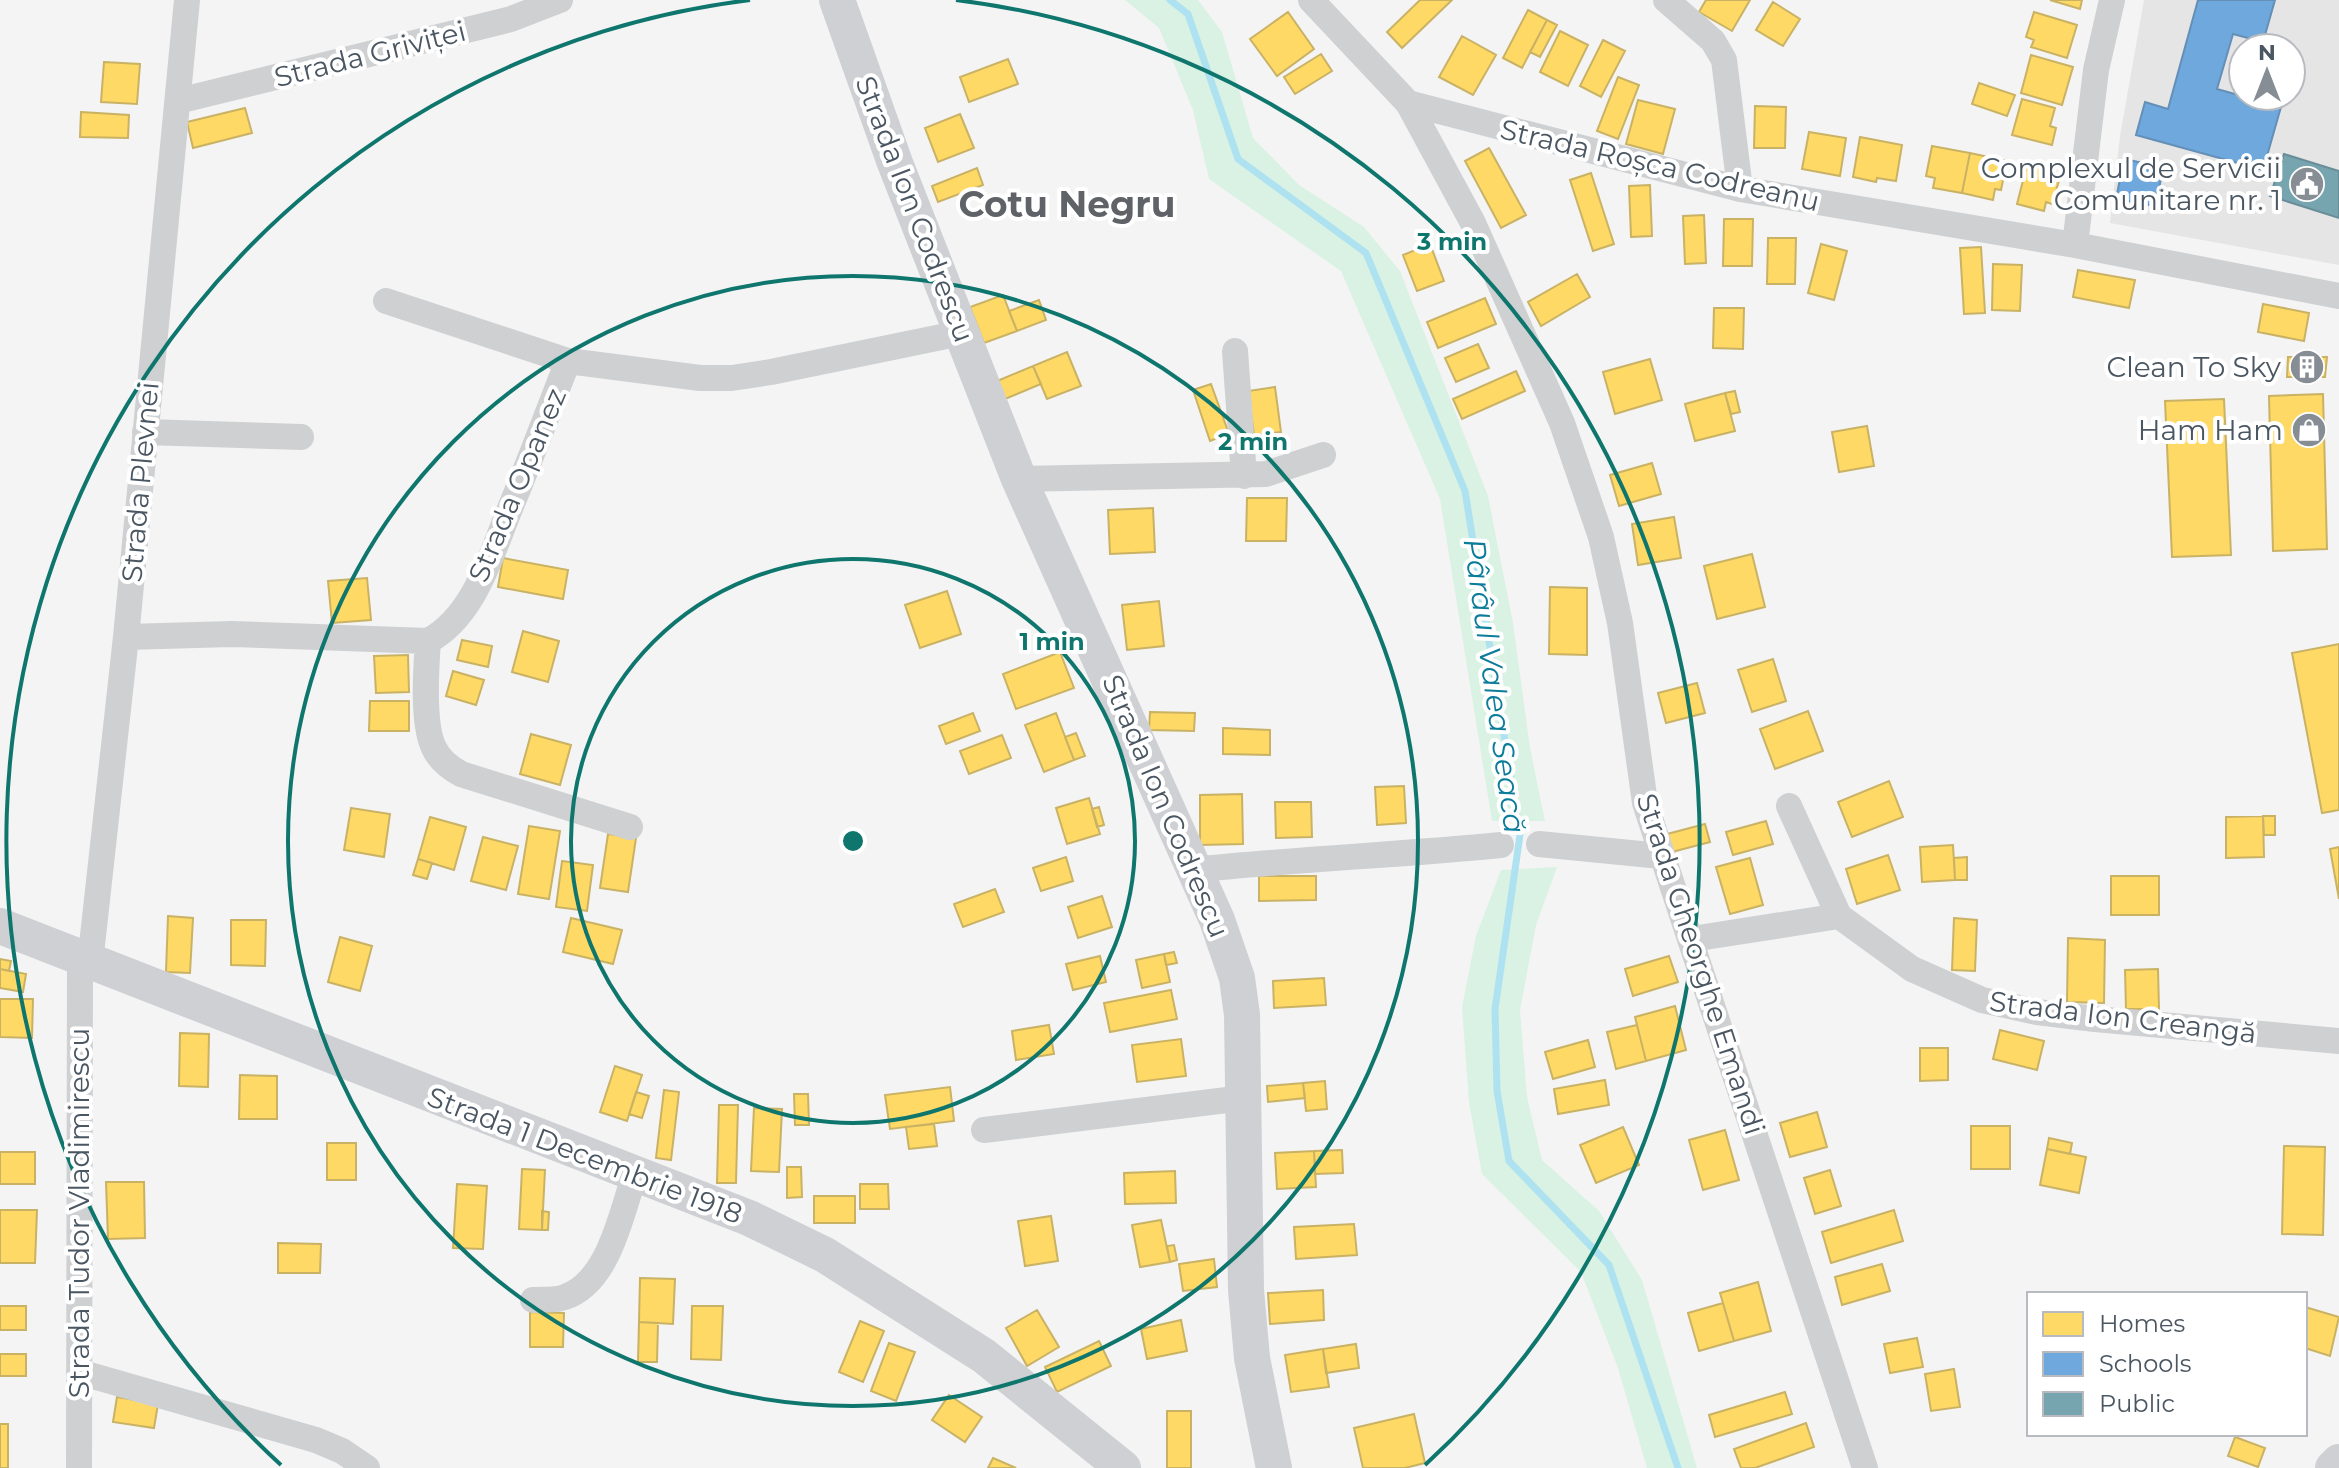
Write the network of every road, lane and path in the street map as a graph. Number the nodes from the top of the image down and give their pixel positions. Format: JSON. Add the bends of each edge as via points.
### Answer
{"nodes":[{"id":1,"x":187,"y":0,"type":"edge"},
{"id":2,"x":560,"y":0,"type":"edge"},
{"id":3,"x":837,"y":0,"type":"edge"},
{"id":4,"x":1311,"y":0,"type":"edge"},
{"id":5,"x":1666,"y":0,"type":"edge"},
{"id":6,"x":2112,"y":0,"type":"edge"},
{"id":7,"x":178,"y":101,"type":"junction"},
{"id":8,"x":1408,"y":103,"type":"junction"},
{"id":9,"x":1740,"y":189,"type":"junction"},
{"id":10,"x":2075,"y":245,"type":"junction"},
{"id":11,"x":2339,"y":296,"type":"edge"},
{"id":12,"x":386,"y":301,"type":"dead end"},
{"id":13,"x":961,"y":333,"type":"junction"},
{"id":14,"x":1235,"y":351,"type":"dead end"},
{"id":15,"x":568,"y":361,"type":"junction"},
{"id":16,"x":145,"y":432,"type":"junction"},
{"id":17,"x":301,"y":437,"type":"dead end"},
{"id":18,"x":1323,"y":455,"type":"dead end"},
{"id":19,"x":1244,"y":476,"type":"junction"},
{"id":20,"x":1019,"y":479,"type":"junction"},
{"id":21,"x":126,"y":637,"type":"junction"},
{"id":22,"x":428,"y":641,"type":"junction"},
{"id":23,"x":1789,"y":806,"type":"dead end"},
{"id":24,"x":630,"y":827,"type":"dead end"},
{"id":25,"x":1539,"y":844,"type":"dead end"},
{"id":26,"x":1501,"y":845,"type":"dead end"},
{"id":27,"x":1661,"y":856,"type":"junction"},
{"id":28,"x":1193,"y":870,"type":"junction"},
{"id":29,"x":1839,"y":916,"type":"junction"},
{"id":30,"x":0,"y":926,"type":"edge"},
{"id":31,"x":1692,"y":939,"type":"junction"},
{"id":32,"x":85,"y":961,"type":"junction"},
{"id":33,"x":2339,"y":1041,"type":"edge"},
{"id":34,"x":1243,"y":1098,"type":"junction"},
{"id":35,"x":984,"y":1130,"type":"dead end"},
{"id":36,"x":635,"y":1174,"type":"junction"},
{"id":37,"x":533,"y":1300,"type":"dead end"},
{"id":38,"x":79,"y":1372,"type":"junction"},
{"id":39,"x":2339,"y":1462,"type":"edge"},
{"id":40,"x":79,"y":1468,"type":"edge"},
{"id":41,"x":367,"y":1468,"type":"edge"},
{"id":42,"x":1123,"y":1468,"type":"edge"},
{"id":43,"x":1274,"y":1468,"type":"edge"},
{"id":44,"x":1865,"y":1468,"type":"edge"},
{"id":45,"x":2333,"y":1468,"type":"edge"}],
"edges":[{"from":1,"to":7,"type":"street","name":"Strada Plevnei"},
{"from":2,"to":7,"type":"street","name":"Strada Griviței","via":[[511,19]]},
{"from":3,"to":13,"type":"main road","name":"Strada Ion Codrescu"},
{"from":4,"to":8,"type":"street","name":"Strada Gheorghe Emandi"},
{"from":5,"to":9,"type":"street","via":[[1713,41],[1724,60]]},
{"from":6,"to":10,"type":"street","via":[[2096,70]]},
{"from":7,"to":16,"type":"street","name":"Strada Plevnei"},
{"from":8,"to":9,"type":"street","name":"Strada Roșca Codreanu"},
{"from":8,"to":27,"type":"street","name":"Strada Gheorghe Emandi","via":[[1473,223],[1523,335],[1562,423],[1601,537],[1620,623],[1645,803]]},
{"from":9,"to":10,"type":"street","name":"Strada Roșca Codreanu"},
{"from":10,"to":11,"type":"street","name":"Strada Roșca Codreanu"},
{"from":12,"to":15,"type":"street","name":"Strada Opanez"},
{"from":13,"to":15,"type":"street","name":"Strada Opanez","via":[[732,378]]},
{"from":13,"to":20,"type":"main road","name":"Strada Ion Codrescu"},
{"from":14,"to":19,"type":"street"},
{"from":15,"to":22,"type":"street","name":"Strada Opanez","via":[[482,577],[459,614]]},
{"from":16,"to":17,"type":"street"},
{"from":16,"to":21,"type":"street","name":"Strada Plevnei"},
{"from":18,"to":19,"type":"street"},
{"from":19,"to":20,"type":"street"},
{"from":20,"to":28,"type":"main road","name":"Strada Ion Codrescu"},
{"from":21,"to":22,"type":"street","via":[[232,634]]},
{"from":21,"to":32,"type":"street","name":"Strada Plevnei"},
{"from":22,"to":24,"type":"street","via":[[427,711],[433,747],[445,765]]},
{"from":23,"to":29,"type":"street"},
{"from":25,"to":27,"type":"street"},
{"from":26,"to":28,"type":"street"},
{"from":27,"to":31,"type":"street","name":"Strada Gheorghe Emandi"},
{"from":28,"to":34,"type":"main road","name":"Strada Ion Codrescu","via":[[1237,978]]},
{"from":29,"to":31,"type":"street"},
{"from":29,"to":33,"type":"street","name":"Strada Ion Creangă","via":[[1912,969],[1982,1000],[2095,1019]]},
{"from":30,"to":32,"type":"main road","name":"Strada 1 Decembrie 1918"},
{"from":31,"to":44,"type":"street","name":"Strada Gheorghe Emandi"},
{"from":32,"to":36,"type":"main road","name":"Strada 1 Decembrie 1918"},
{"from":32,"to":38,"type":"street","name":"Strada Tudor Vladimirescu"},
{"from":34,"to":35,"type":"street"},
{"from":34,"to":43,"type":"main road","name":"Strada Ion Codrescu","via":[[1246,1290]]},
{"from":36,"to":37,"type":"street","via":[[594,1278],[562,1298]]},
{"from":36,"to":42,"type":"main road","name":"Strada 1 Decembrie 1918","via":[[749,1218],[825,1255],[984,1356]]},
{"from":38,"to":40,"type":"street","name":"Strada Tudor Vladimirescu"},
{"from":38,"to":41,"type":"street","via":[[316,1440]]},
{"from":39,"to":45,"type":"main road"}]}
